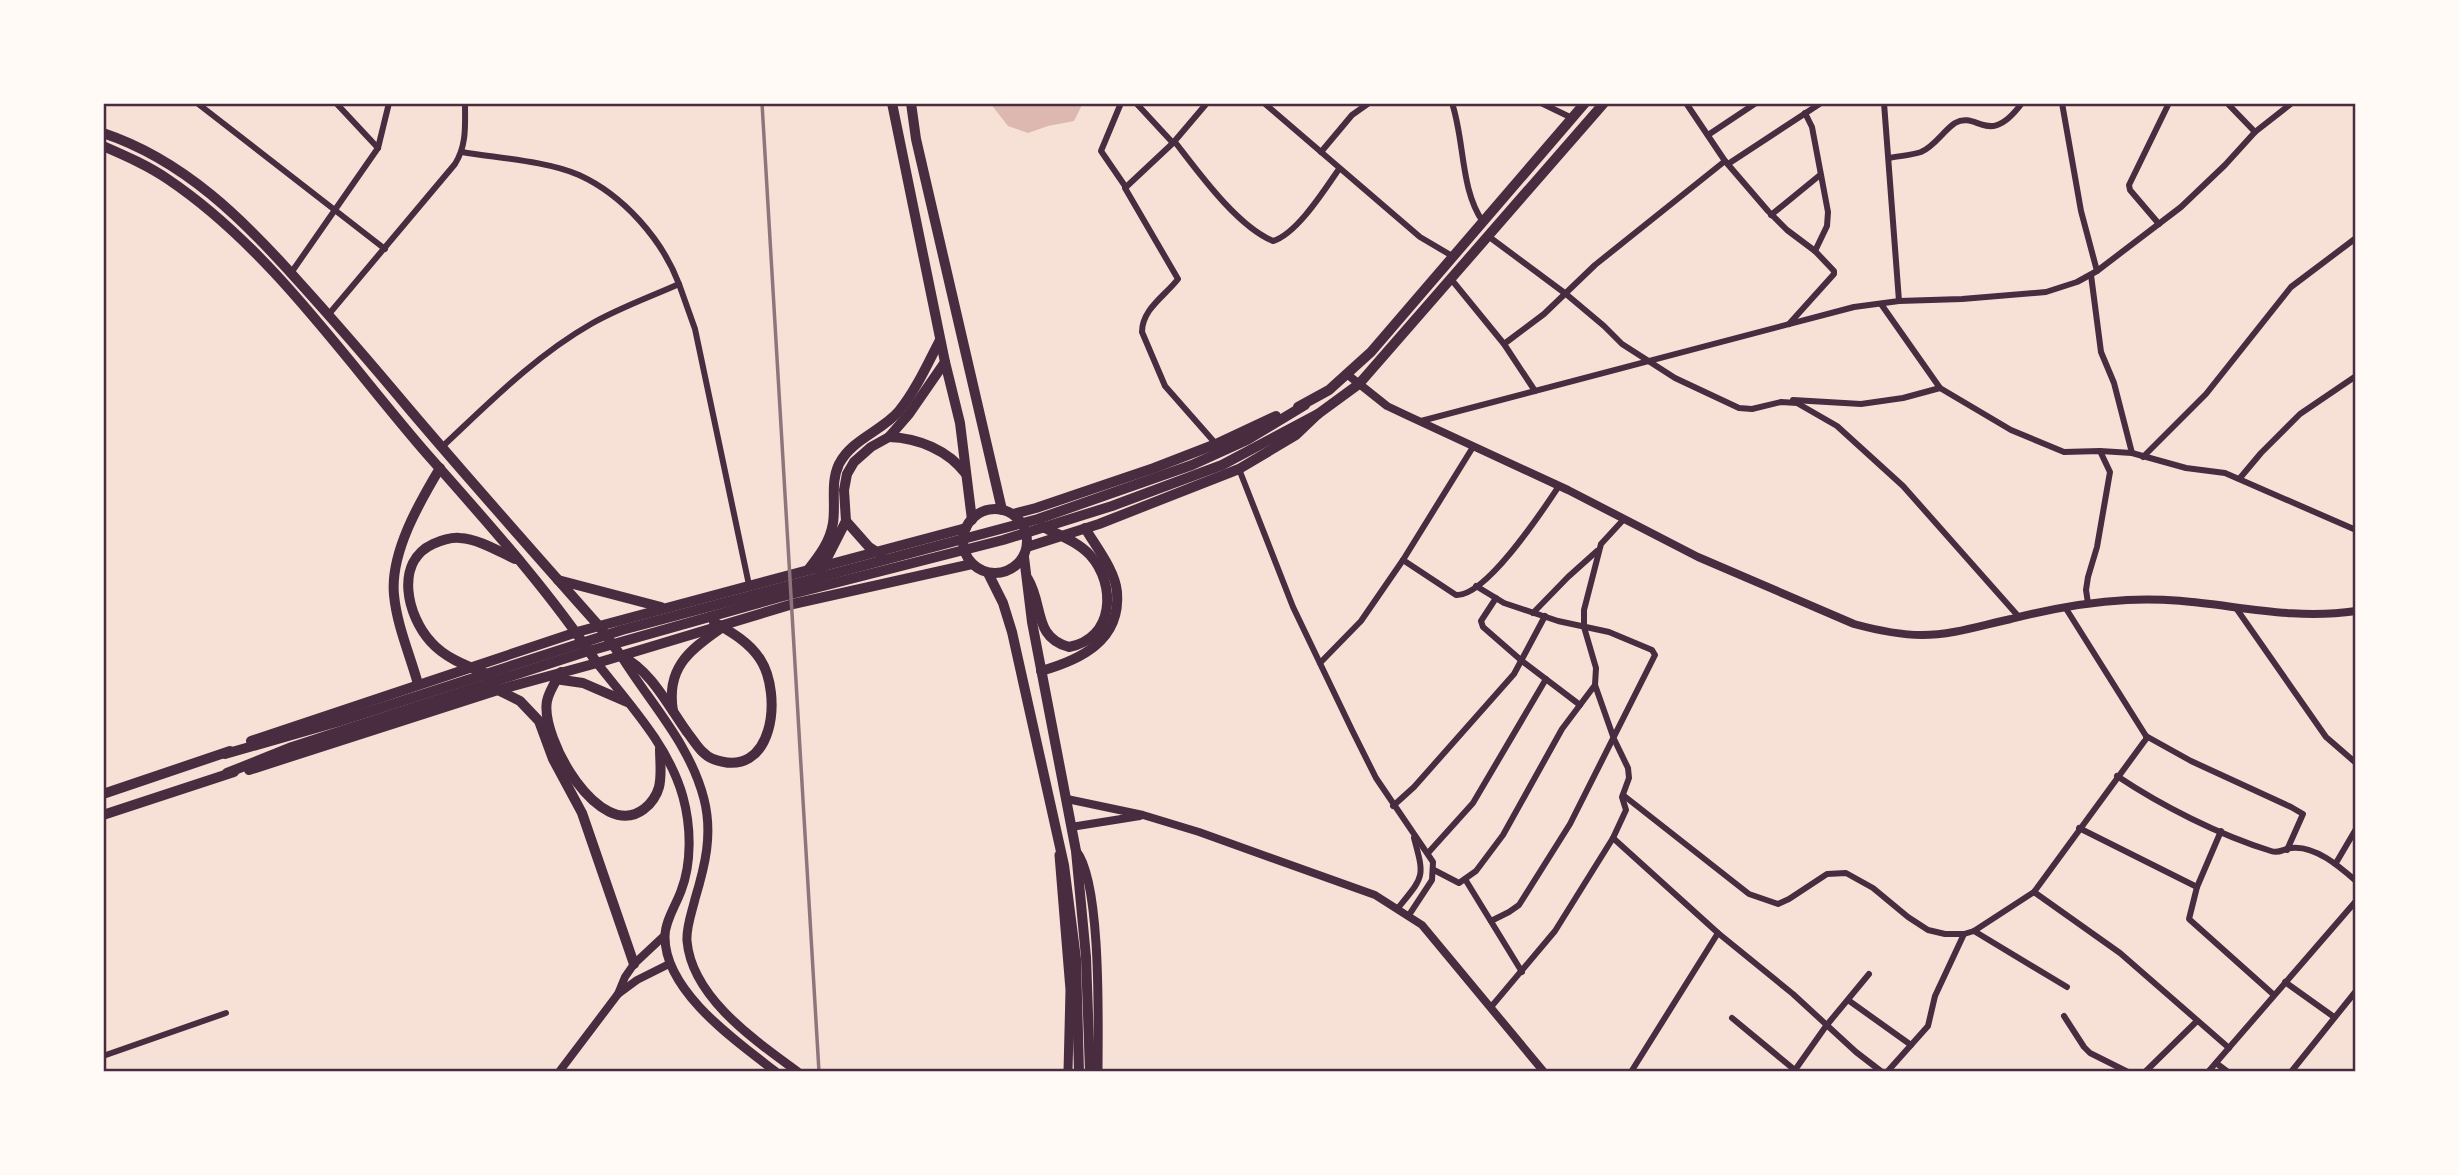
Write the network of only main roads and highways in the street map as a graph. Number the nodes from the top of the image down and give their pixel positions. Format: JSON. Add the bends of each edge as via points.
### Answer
{"nodes":[{"id":1,"x":892,"y":103,"type":"edge"},
{"id":2,"x":911,"y":103,"type":"edge"},
{"id":3,"x":1585,"y":103,"type":"edge"},
{"id":4,"x":1604,"y":103,"type":"edge"},
{"id":5,"x":103,"y":133,"type":"edge"},
{"id":6,"x":103,"y":146,"type":"edge"},
{"id":7,"x":940,"y":340,"type":"junction"},
{"id":8,"x":945,"y":362,"type":"junction"},
{"id":9,"x":1304,"y":405,"type":"junction"},
{"id":10,"x":1318,"y":414,"type":"junction"},
{"id":11,"x":890,"y":437,"type":"junction"},
{"id":12,"x":440,"y":468,"type":"junction"},
{"id":13,"x":967,"y":476,"type":"junction"},
{"id":14,"x":1110,"y":500,"type":"junction"},
{"id":15,"x":1007,"y":512,"type":"junction"},
{"id":16,"x":846,"y":521,"type":"junction"},
{"id":17,"x":969,"y":524,"type":"junction"},
{"id":18,"x":1043,"y":527,"type":"junction"},
{"id":19,"x":1085,"y":528,"type":"junction"},
{"id":20,"x":1026,"y":552,"type":"junction"},
{"id":21,"x":520,"y":561,"type":"junction"},
{"id":22,"x":889,"y":561,"type":"junction"},
{"id":23,"x":972,"y":564,"type":"junction"},
{"id":24,"x":807,"y":571,"type":"junction"},
{"id":25,"x":988,"y":573,"type":"junction"},
{"id":26,"x":1025,"y":574,"type":"junction"},
{"id":27,"x":558,"y":579,"type":"junction"},
{"id":28,"x":816,"y":579,"type":"junction"},
{"id":29,"x":664,"y":608,"type":"junction"},
{"id":30,"x":705,"y":618,"type":"junction"},
{"id":31,"x":727,"y":624,"type":"junction"},
{"id":32,"x":598,"y":626,"type":"junction"},
{"id":33,"x":577,"y":632,"type":"junction"},
{"id":34,"x":621,"y":656,"type":"junction"},
{"id":35,"x":569,"y":657,"type":"junction"},
{"id":36,"x":597,"y":663,"type":"junction"},
{"id":37,"x":1041,"y":671,"type":"junction"},
{"id":38,"x":487,"y":674,"type":"junction"},
{"id":39,"x":538,"y":680,"type":"junction"},
{"id":40,"x":418,"y":684,"type":"junction"},
{"id":41,"x":498,"y":690,"type":"junction"},
{"id":42,"x":627,"y":702,"type":"junction"},
{"id":43,"x":673,"y":711,"type":"junction"},
{"id":44,"x":379,"y":713,"type":"junction"},
{"id":45,"x":660,"y":749,"type":"junction"},
{"id":46,"x":225,"y":754,"type":"junction"},
{"id":47,"x":227,"y":773,"type":"junction"},
{"id":48,"x":103,"y":794,"type":"edge"},
{"id":49,"x":103,"y":815,"type":"edge"},
{"id":50,"x":1059,"y":846,"type":"junction"},
{"id":51,"x":1076,"y":856,"type":"junction"},
{"id":52,"x":1081,"y":958,"type":"junction"},
{"id":53,"x":634,"y":964,"type":"road end"},
{"id":54,"x":776,"y":1072,"type":"edge"},
{"id":55,"x":798,"y":1072,"type":"edge"},
{"id":56,"x":1068,"y":1072,"type":"edge"},
{"id":57,"x":1079,"y":1072,"type":"edge"},
{"id":58,"x":1090,"y":1072,"type":"edge"},
{"id":59,"x":1098,"y":1072,"type":"edge"}],
"edges":[{"from":1,"to":7,"type":"main road"},
{"from":2,"to":15,"type":"main road"},
{"from":3,"to":9,"type":"main road","via":[[1371,352],[1348,375]]},
{"from":4,"to":10,"type":"main road","via":[[1359,384]]},
{"from":5,"to":27,"type":"main road","via":[[184,173],[244,222]]},
{"from":6,"to":12,"type":"main road","via":[[168,179],[231,230],[321,327]]},
{"from":7,"to":8,"type":"main road"},
{"from":7,"to":24,"type":"main road","via":[[900,410],[851,448],[837,467],[830,535]]},
{"from":8,"to":11,"type":"main road"},
{"from":8,"to":13,"type":"main road"},
{"from":9,"to":14,"type":"main road","via":[[1247,440]]},
{"from":9,"to":15,"type":"main road","via":[[1216,444],[1036,509]]},
{"from":10,"to":14,"type":"main road","via":[[1222,465]]},
{"from":10,"to":19,"type":"main road","via":[[1296,435],[1239,469]]},
{"from":11,"to":13,"type":"main road","via":[[925,443],[954,461]]},
{"from":11,"to":16,"type":"main road","via":[[863,453],[847,474]]},
{"from":12,"to":21,"type":"main road"},
{"from":12,"to":40,"type":"main road","via":[[407,530],[395,570],[399,626]]},
{"from":13,"to":17,"type":"main road"},
{"from":14,"to":18,"type":"main road"},
{"from":14,"to":22,"type":"main road"},
{"from":15,"to":17,"type":"main road","via":[[986,510]]},
{"from":15,"to":20,"type":"main road","via":[[1022,523]]},
{"from":16,"to":22,"type":"main road"},
{"from":16,"to":28,"type":"main road"},
{"from":17,"to":23,"type":"main road","via":[[963,540]]},
{"from":17,"to":24,"type":"main road"},
{"from":18,"to":26,"type":"main road","via":[[1083,549],[1098,566],[1107,598],[1101,626],[1089,641],[1069,647],[1052,640]]},
{"from":18,"to":30,"type":"main road"},
{"from":19,"to":20,"type":"main road"},
{"from":19,"to":37,"type":"main road","via":[[1117,591],[1112,619],[1087,654]]},
{"from":20,"to":25,"type":"main road","via":[[1009,571]]},
{"from":20,"to":26,"type":"main road"},
{"from":21,"to":33,"type":"main road"},
{"from":21,"to":38,"type":"main road","via":[[458,537],[426,547],[410,570],[408,594],[413,614],[430,642]]},
{"from":22,"to":28,"type":"main road"},
{"from":23,"to":25,"type":"main road"},
{"from":23,"to":31,"type":"main road","via":[[793,604]]},
{"from":24,"to":29,"type":"main road"},
{"from":25,"to":50,"type":"main road","via":[[1012,632]]},
{"from":26,"to":37,"type":"main road"},
{"from":27,"to":29,"type":"main road"},
{"from":27,"to":32,"type":"main road"},
{"from":28,"to":38,"type":"main road","via":[[622,630]]},
{"from":29,"to":32,"type":"main road"},
{"from":30,"to":35,"type":"main road"},
{"from":30,"to":43,"type":"main road","via":[[738,636],[760,658],[773,704],[768,735],[746,759],[712,758]]},
{"from":31,"to":34,"type":"main road"},
{"from":31,"to":43,"type":"main road","via":[[682,659],[674,678]]},
{"from":32,"to":33,"type":"main road"},
{"from":32,"to":34,"type":"main road"},
{"from":33,"to":36,"type":"main road"},
{"from":33,"to":40,"type":"main road"},
{"from":34,"to":36,"type":"main road"},
{"from":34,"to":43,"type":"main road","via":[[637,666]]},
{"from":34,"to":55,"type":"main road","via":[[672,729],[704,800],[708,841],[687,939],[697,974],[729,1017]]},
{"from":35,"to":44,"type":"main road"},
{"from":35,"to":45,"type":"main road","via":[[552,687],[547,714],[556,747],[586,793],[611,812],[640,812],[659,789]]},
{"from":36,"to":39,"type":"main road"},
{"from":36,"to":42,"type":"main road"},
{"from":37,"to":51,"type":"main road"},
{"from":38,"to":44,"type":"main road"},
{"from":39,"to":41,"type":"main road"},
{"from":39,"to":42,"type":"main road","via":[[583,683]]},
{"from":40,"to":46,"type":"main road","via":[[264,735]]},
{"from":41,"to":47,"type":"main road","via":[[262,767]]},
{"from":41,"to":53,"type":"main road","via":[[520,701],[539,721],[553,760],[582,813]]},
{"from":42,"to":45,"type":"main road"},
{"from":44,"to":46,"type":"main road"},
{"from":44,"to":47,"type":"main road"},
{"from":45,"to":54,"type":"main road","via":[[683,798],[688,844],[687,870],[665,935],[669,964],[702,1008]]},
{"from":46,"to":48,"type":"main road"},
{"from":47,"to":49,"type":"main road"},
{"from":50,"to":52,"type":"main road"},
{"from":50,"to":56,"type":"main road","via":[[1070,990]]},
{"from":51,"to":52,"type":"main road"},
{"from":51,"to":59,"type":"main road","via":[[1084,863],[1095,943]]},
{"from":52,"to":57,"type":"main road"},
{"from":52,"to":58,"type":"main road"}]}
